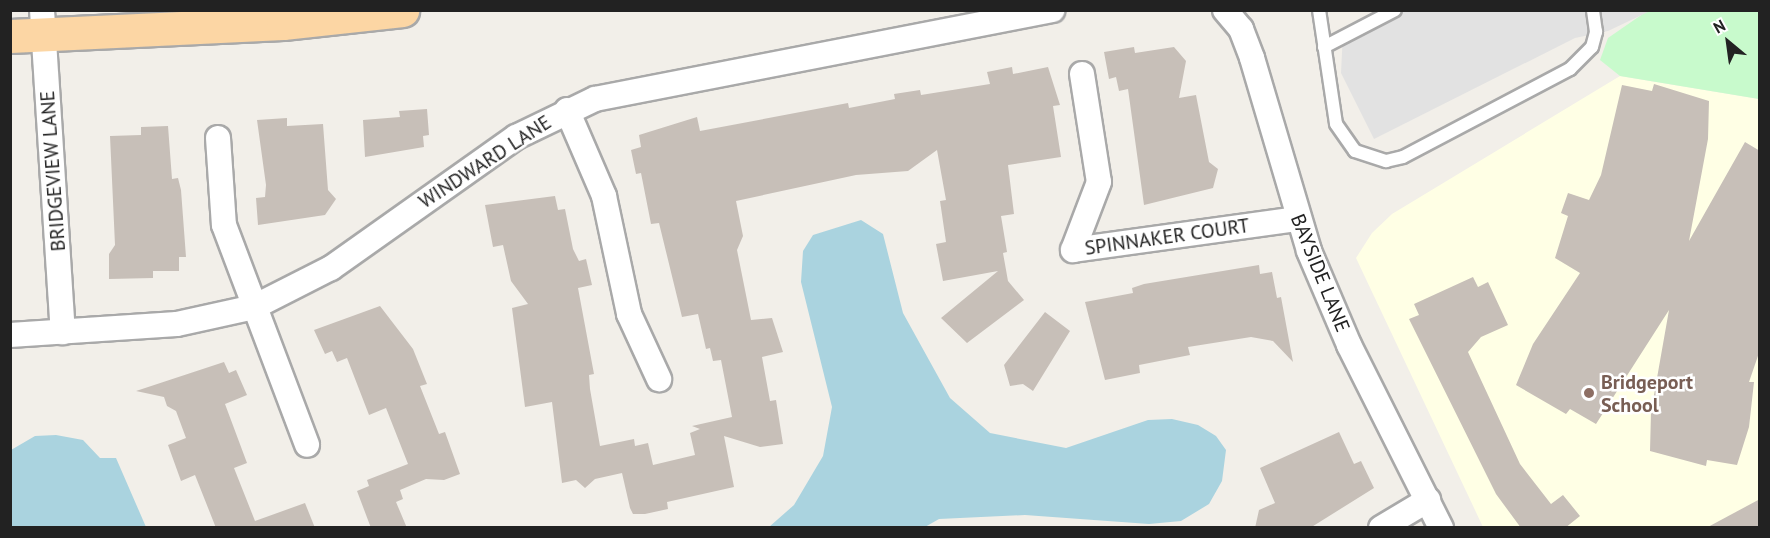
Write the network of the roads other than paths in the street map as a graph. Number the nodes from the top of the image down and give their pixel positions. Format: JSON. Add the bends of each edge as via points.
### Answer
{"nodes":[{"id":1,"x":402,"y":10,"type":"edge"},
{"id":2,"x":1052,"y":10,"type":"edge"},
{"id":3,"x":1225,"y":10,"type":"edge"},
{"id":4,"x":1319,"y":10,"type":"edge"},
{"id":5,"x":1395,"y":10,"type":"edge"},
{"id":6,"x":1593,"y":10,"type":"edge"},
{"id":7,"x":43,"y":23,"type":"edge"},
{"id":8,"x":10,"y":36,"type":"edge"},
{"id":9,"x":1324,"y":47,"type":"junction"},
{"id":10,"x":1082,"y":74,"type":"dead end"},
{"id":11,"x":567,"y":110,"type":"junction"},
{"id":12,"x":218,"y":138,"type":"dead end"},
{"id":13,"x":1298,"y":219,"type":"junction"},
{"id":14,"x":254,"y":307,"type":"junction"},
{"id":15,"x":63,"y":332,"type":"junction"},
{"id":16,"x":10,"y":335,"type":"edge"},
{"id":17,"x":659,"y":379,"type":"dead end"},
{"id":18,"x":307,"y":445,"type":"dead end"},
{"id":19,"x":1428,"y":500,"type":"junction"},
{"id":20,"x":1381,"y":528,"type":"edge"},
{"id":21,"x":1441,"y":528,"type":"edge"}],
"edges":[{"from":1,"to":7,"type":"main road","via":[[283,23]]},
{"from":2,"to":11,"type":"street","name":"WINDWARD LANE","via":[[630,89]]},
{"from":3,"to":13,"type":"street","name":"BAYSIDE LANE","via":[[1241,29],[1252,58]]},
{"from":4,"to":9,"type":"lane"},
{"from":5,"to":9,"type":"lane"},
{"from":6,"to":9,"type":"lane","via":[[1596,32],[1592,47],[1570,69],[1403,157],[1386,161],[1355,151],[1343,139],[1335,124]]},
{"from":7,"to":8,"type":"main road"},
{"from":7,"to":15,"type":"street","name":"BRIDGEVIEW LANE"},
{"from":10,"to":13,"type":"street","name":"SPINNAKER COURT","via":[[1099,182],[1073,250]]},
{"from":11,"to":14,"type":"street","name":"WINDWARD LANE","via":[[516,137],[314,278]]},
{"from":11,"to":17,"type":"street","via":[[604,196],[628,315]]},
{"from":12,"to":14,"type":"street","via":[[224,225]]},
{"from":13,"to":19,"type":"street","name":"BAYSIDE LANE","via":[[1349,345]]},
{"from":14,"to":15,"type":"street","name":"WINDWARD LANE","via":[[177,324]]},
{"from":14,"to":18,"type":"street"},
{"from":15,"to":16,"type":"street","name":"WINDWARD LANE"},
{"from":19,"to":20,"type":"street"},
{"from":19,"to":21,"type":"street","name":"BAYSIDE LANE"}]}
